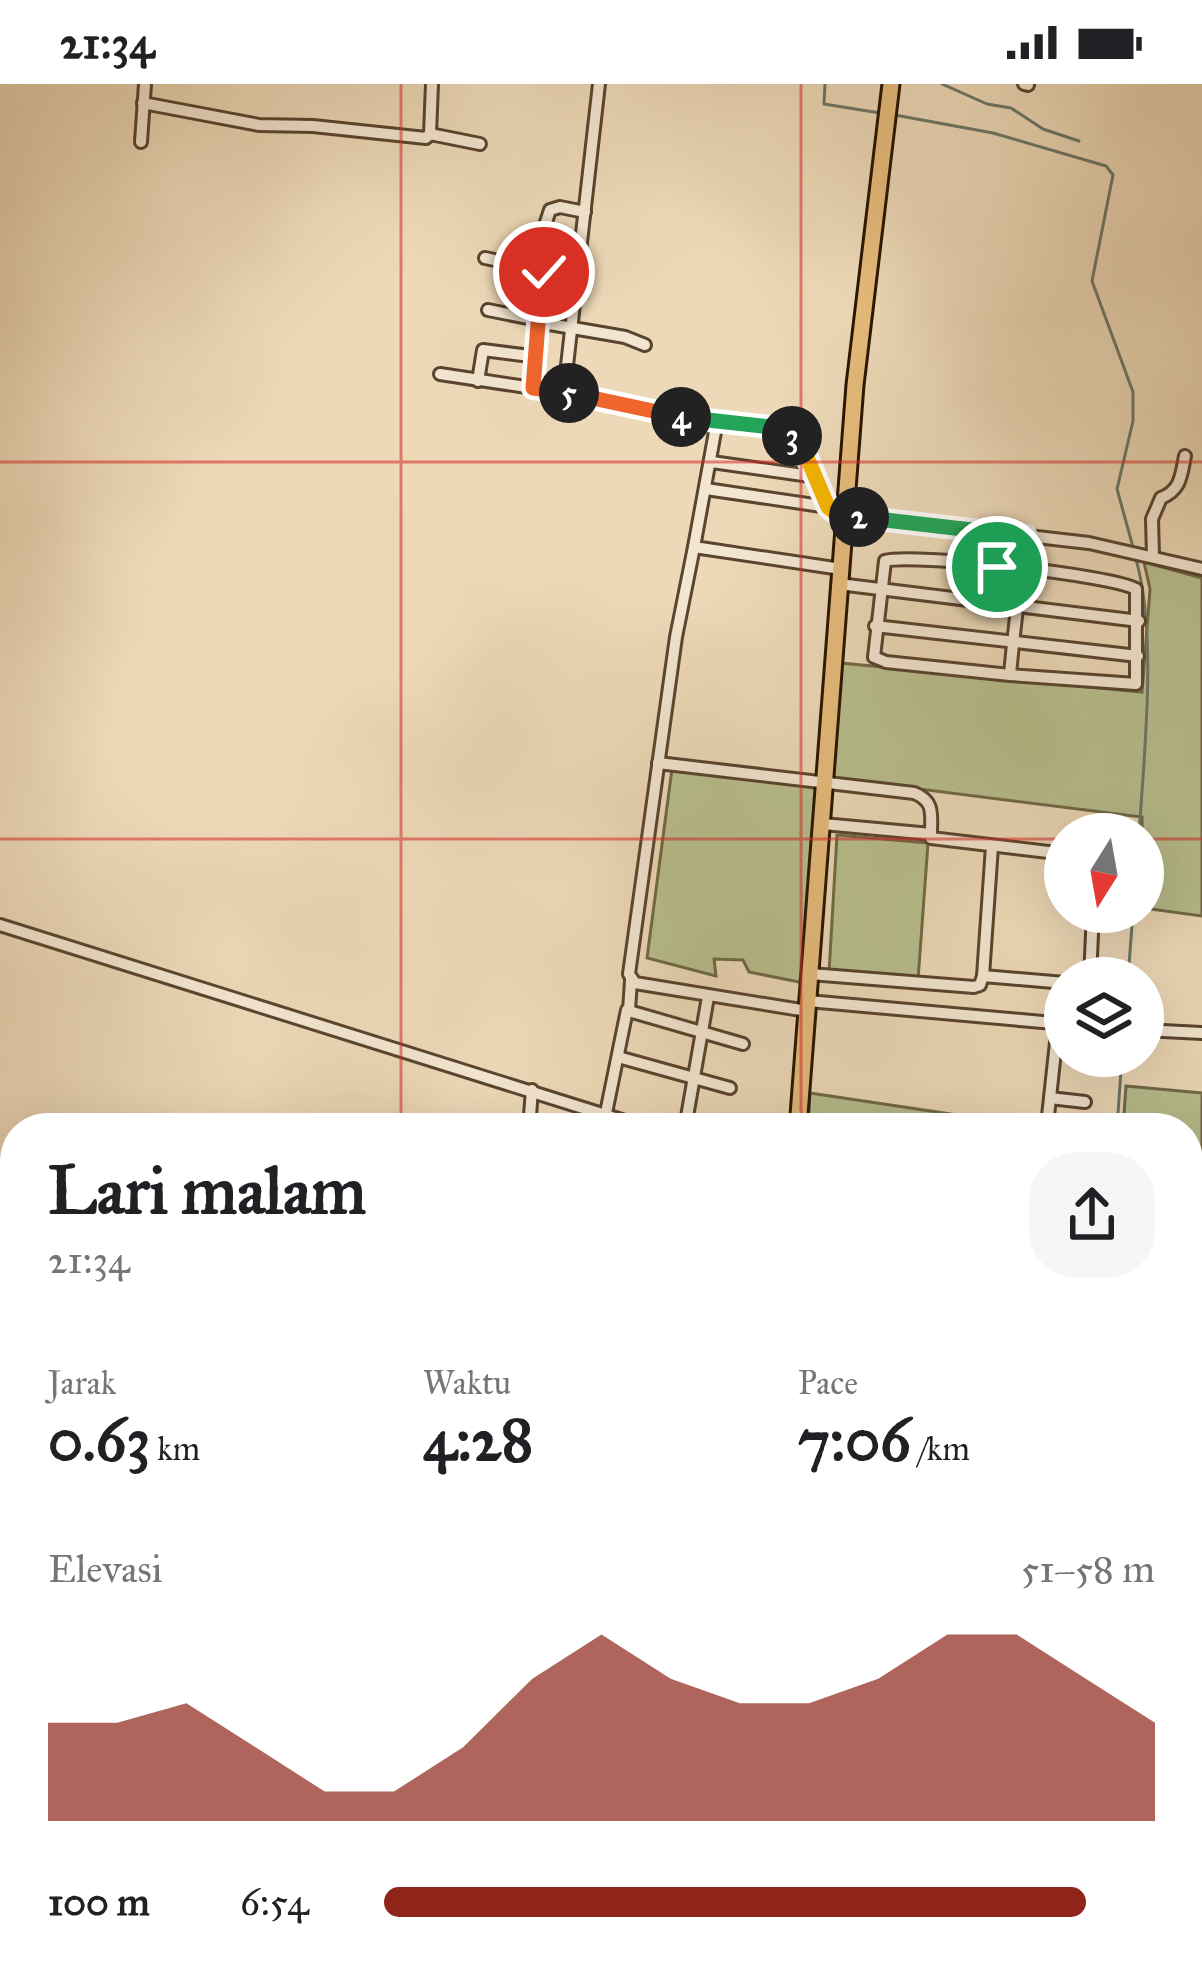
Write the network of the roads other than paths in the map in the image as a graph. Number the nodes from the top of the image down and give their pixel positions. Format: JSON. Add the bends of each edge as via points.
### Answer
{"nodes":[{"id":1,"x":145,"y":84,"type":"edge"},
{"id":2,"x":432,"y":84,"type":"edge"},
{"id":3,"x":599,"y":84,"type":"edge"},
{"id":4,"x":889,"y":100,"type":"edge"},
{"id":5,"x":142,"y":103,"type":"junction"},
{"id":6,"x":430,"y":134,"type":"junction"},
{"id":7,"x":141,"y":142,"type":"dead end"},
{"id":8,"x":480,"y":144,"type":"dead end"},
{"id":9,"x":585,"y":212,"type":"junction"},
{"id":10,"x":485,"y":258,"type":"dead end"},
{"id":11,"x":532,"y":266,"type":"junction"},
{"id":12,"x":488,"y":310,"type":"dead end"},
{"id":13,"x":538,"y":321,"type":"junction"},
{"id":14,"x":572,"y":328,"type":"junction"},
{"id":15,"x":645,"y":345,"type":"dead end"},
{"id":16,"x":538,"y":357,"type":"junction"},
{"id":17,"x":440,"y":374,"type":"dead end"},
{"id":18,"x":478,"y":381,"type":"junction"},
{"id":19,"x":533,"y":388,"type":"junction"},
{"id":20,"x":564,"y":392,"type":"junction"},
{"id":21,"x":717,"y":421,"type":"junction"},
{"id":22,"x":1185,"y":456,"type":"dead end"},
{"id":23,"x":712,"y":462,"type":"junction"},
{"id":24,"x":818,"y":477,"type":"junction"},
{"id":25,"x":706,"y":489,"type":"junction"},
{"id":26,"x":828,"y":507,"type":"junction"},
{"id":27,"x":846,"y":515,"type":"junction"},
{"id":28,"x":1026,"y":536,"type":"junction"},
{"id":29,"x":694,"y":547,"type":"junction"},
{"id":30,"x":1151,"y":555,"type":"junction"},
{"id":31,"x":1202,"y":569,"type":"edge"},
{"id":32,"x":1022,"y":571,"type":"junction"},
{"id":33,"x":840,"y":576,"type":"junction"},
{"id":34,"x":878,"y":589,"type":"junction"},
{"id":35,"x":1016,"y":606,"type":"junction"},
{"id":36,"x":1138,"y":621,"type":"junction"},
{"id":37,"x":875,"y":626,"type":"junction"},
{"id":38,"x":1013,"y":642,"type":"junction"},
{"id":39,"x":1138,"y":656,"type":"junction"},
{"id":40,"x":1010,"y":675,"type":"junction"},
{"id":41,"x":658,"y":763,"type":"junction"},
{"id":42,"x":825,"y":783,"type":"junction"},
{"id":43,"x":823,"y":824,"type":"junction"},
{"id":44,"x":931,"y":834,"type":"junction"},
{"id":45,"x":992,"y":846,"type":"junction"},
{"id":46,"x":1044,"y":852,"type":"edge"},
{"id":47,"x":0,"y":925,"type":"edge"},
{"id":48,"x":810,"y":974,"type":"junction"},
{"id":49,"x":983,"y":976,"type":"junction"},
{"id":50,"x":631,"y":980,"type":"junction"},
{"id":51,"x":1044,"y":981,"type":"edge"},
{"id":52,"x":708,"y":997,"type":"junction"},
{"id":53,"x":808,"y":1006,"type":"junction"},
{"id":54,"x":627,"y":1010,"type":"junction"},
{"id":55,"x":1044,"y":1023,"type":"edge"},
{"id":56,"x":1164,"y":1031,"type":"edge"},
{"id":57,"x":701,"y":1032,"type":"junction"},
{"id":58,"x":1202,"y":1033,"type":"edge"},
{"id":59,"x":742,"y":1044,"type":"dead end"},
{"id":60,"x":618,"y":1057,"type":"junction"},
{"id":61,"x":692,"y":1077,"type":"junction"},
{"id":62,"x":1053,"y":1077,"type":"edge"},
{"id":63,"x":730,"y":1088,"type":"dead end"},
{"id":64,"x":532,"y":1090,"type":"junction"},
{"id":65,"x":1050,"y":1098,"type":"junction"},
{"id":66,"x":1085,"y":1102,"type":"dead end"},
{"id":67,"x":530,"y":1113,"type":"edge"},
{"id":68,"x":606,"y":1113,"type":"joint"},
{"id":69,"x":687,"y":1113,"type":"edge"},
{"id":70,"x":800,"y":1113,"type":"edge"},
{"id":71,"x":1048,"y":1113,"type":"edge"}],
"edges":[{"from":1,"to":5,"type":"street"},
{"from":2,"to":6,"type":"street"},
{"from":3,"to":9,"type":"street"},
{"from":4,"to":27,"type":"highway"},
{"from":5,"to":6,"type":"street","via":[[259,125]]},
{"from":5,"to":7,"type":"street"},
{"from":6,"to":8,"type":"street"},
{"from":9,"to":11,"type":"street","via":[[550,210]]},
{"from":9,"to":14,"type":"street"},
{"from":10,"to":11,"type":"street"},
{"from":11,"to":13,"type":"street","via":[[544,272]]},
{"from":12,"to":13,"type":"street"},
{"from":13,"to":14,"type":"street"},
{"from":13,"to":16,"type":"street"},
{"from":14,"to":15,"type":"street"},
{"from":14,"to":20,"type":"street"},
{"from":16,"to":18,"type":"street","via":[[483,350]]},
{"from":16,"to":19,"type":"street"},
{"from":17,"to":18,"type":"street"},
{"from":18,"to":19,"type":"street"},
{"from":19,"to":20,"type":"street"},
{"from":20,"to":21,"type":"street"},
{"from":21,"to":23,"type":"street"},
{"from":21,"to":24,"type":"street","via":[[790,434]]},
{"from":22,"to":30,"type":"street","via":[[1180,484],[1161,498],[1152,519]]},
{"from":23,"to":24,"type":"street"},
{"from":23,"to":25,"type":"street"},
{"from":24,"to":26,"type":"street"},
{"from":25,"to":26,"type":"street"},
{"from":25,"to":29,"type":"street"},
{"from":26,"to":27,"type":"street"},
{"from":27,"to":28,"type":"street"},
{"from":27,"to":33,"type":"highway"},
{"from":28,"to":30,"type":"street"},
{"from":28,"to":32,"type":"street"},
{"from":29,"to":33,"type":"street"},
{"from":29,"to":41,"type":"street"},
{"from":30,"to":31,"type":"street"},
{"from":32,"to":34,"type":"street","via":[[891,558]]},
{"from":32,"to":35,"type":"street"},
{"from":32,"to":36,"type":"street","via":[[1127,584],[1138,593]]},
{"from":33,"to":34,"type":"street"},
{"from":33,"to":42,"type":"highway"},
{"from":34,"to":35,"type":"street"},
{"from":34,"to":37,"type":"street"},
{"from":35,"to":36,"type":"street"},
{"from":35,"to":38,"type":"street"},
{"from":36,"to":39,"type":"street"},
{"from":37,"to":38,"type":"street"},
{"from":37,"to":40,"type":"street","via":[[879,660]]},
{"from":38,"to":39,"type":"street"},
{"from":38,"to":40,"type":"street"},
{"from":39,"to":40,"type":"street","via":[[1133,685]]},
{"from":41,"to":42,"type":"street"},
{"from":41,"to":50,"type":"street"},
{"from":42,"to":43,"type":"highway"},
{"from":42,"to":44,"type":"street","via":[[924,797],[932,807]]},
{"from":43,"to":44,"type":"street"},
{"from":43,"to":48,"type":"highway"},
{"from":44,"to":45,"type":"street"},
{"from":45,"to":46,"type":"street"},
{"from":45,"to":49,"type":"street"},
{"from":47,"to":64,"type":"street"},
{"from":48,"to":49,"type":"street","via":[[974,987]]},
{"from":48,"to":53,"type":"highway"},
{"from":49,"to":51,"type":"street"},
{"from":50,"to":52,"type":"street"},
{"from":50,"to":54,"type":"street"},
{"from":52,"to":53,"type":"street"},
{"from":52,"to":57,"type":"street"},
{"from":53,"to":55,"type":"street"},
{"from":53,"to":70,"type":"highway"},
{"from":54,"to":57,"type":"street"},
{"from":54,"to":60,"type":"street"},
{"from":56,"to":58,"type":"street"},
{"from":57,"to":59,"type":"street"},
{"from":57,"to":61,"type":"street"},
{"from":60,"to":61,"type":"street"},
{"from":60,"to":68,"type":"street"},
{"from":61,"to":63,"type":"street"},
{"from":61,"to":69,"type":"street"},
{"from":62,"to":65,"type":"street"},
{"from":64,"to":67,"type":"street"},
{"from":64,"to":68,"type":"street"},
{"from":65,"to":66,"type":"street"},
{"from":65,"to":71,"type":"street"}]}
